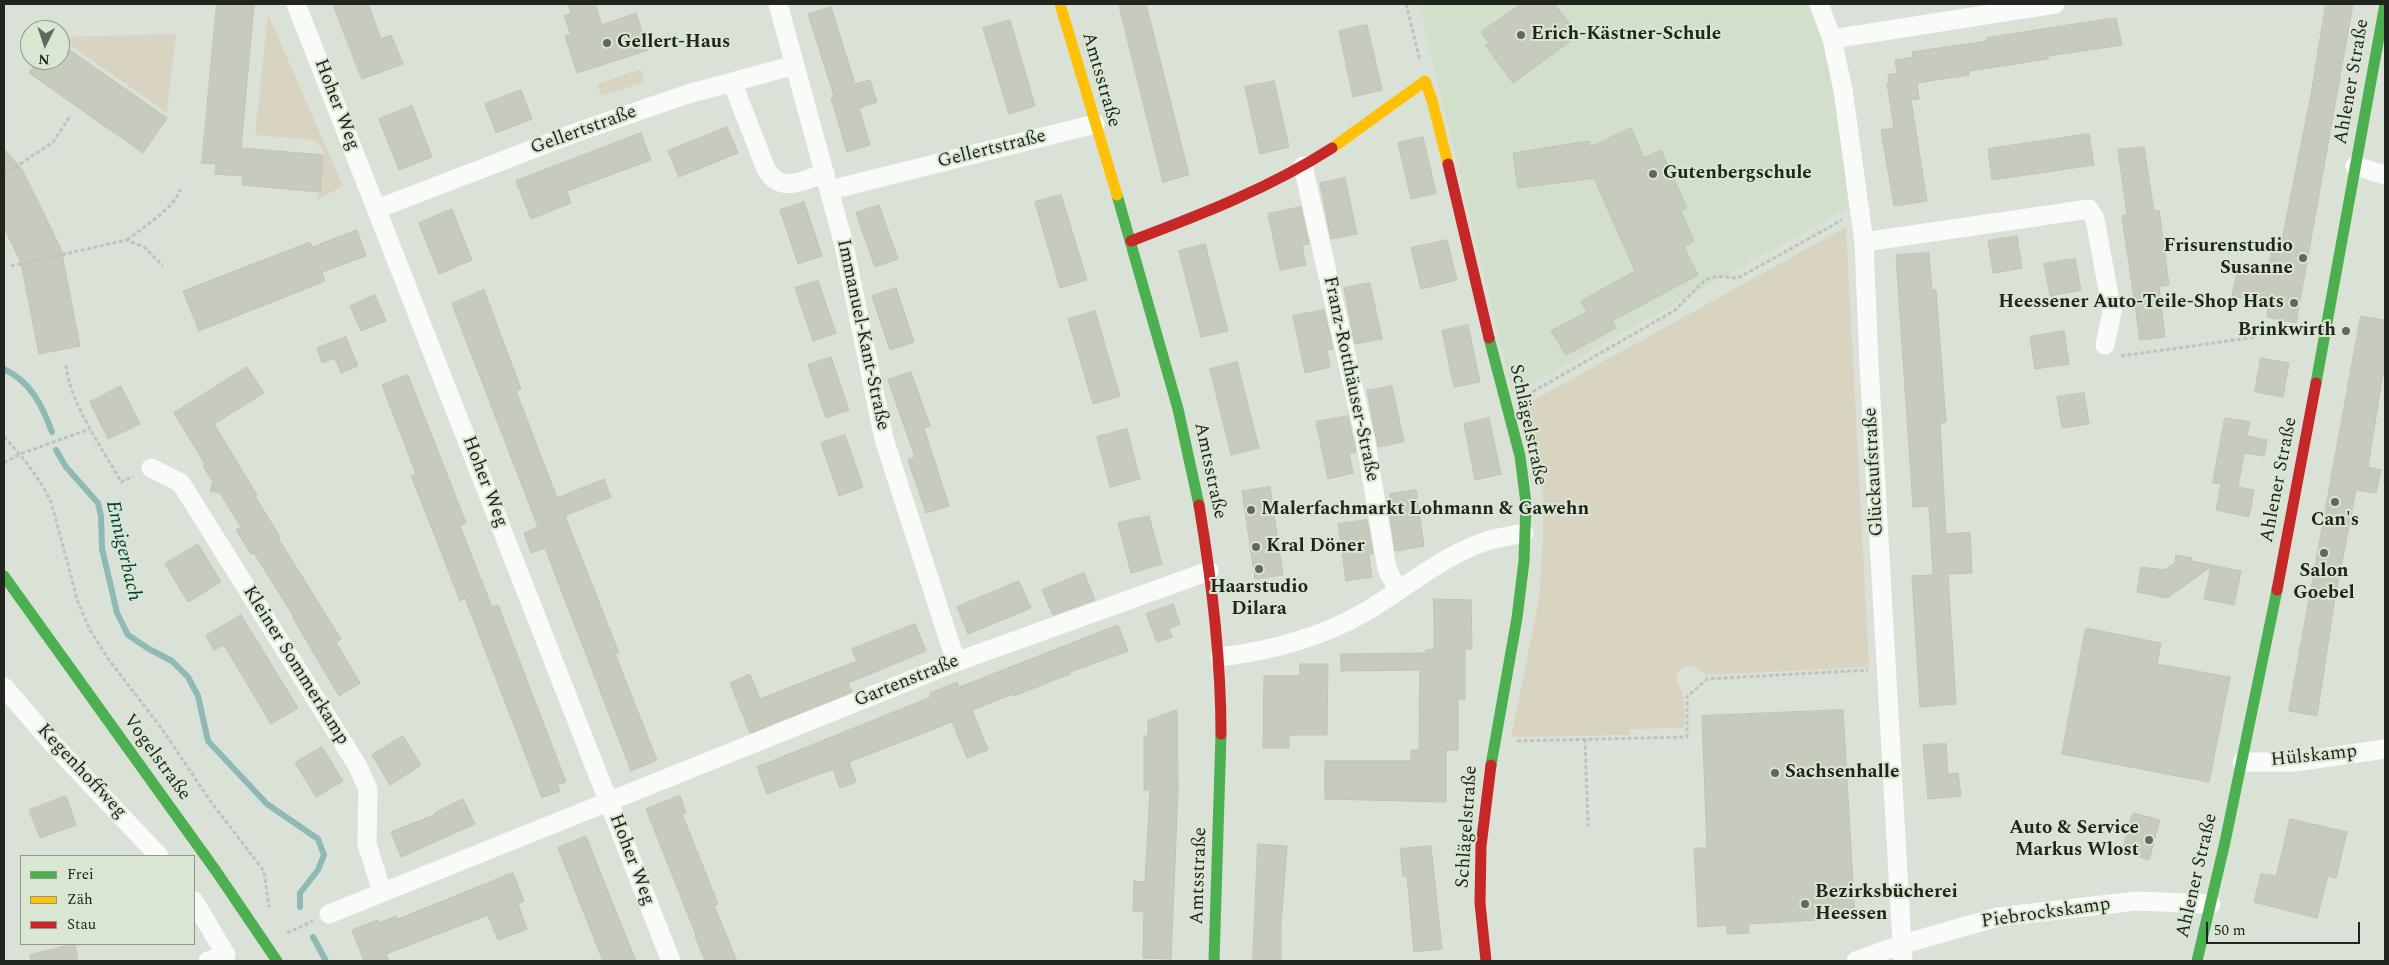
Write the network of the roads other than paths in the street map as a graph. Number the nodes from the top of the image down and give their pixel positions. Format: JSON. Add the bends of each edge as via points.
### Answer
{"nodes":[{"id":1,"x":296,"y":4,"type":"edge"},
{"id":2,"x":778,"y":4,"type":"edge"},
{"id":3,"x":1060,"y":4,"type":"edge"},
{"id":4,"x":1819,"y":4,"type":"edge"},
{"id":5,"x":2056,"y":4,"type":"edge"},
{"id":6,"x":2385,"y":4,"type":"edge"},
{"id":7,"x":1832,"y":39,"type":"junction"},
{"id":8,"x":795,"y":66,"type":"junction"},
{"id":9,"x":732,"y":82,"type":"junction"},
{"id":10,"x":1095,"y":124,"type":"junction"},
{"id":11,"x":1303,"y":166,"type":"junction"},
{"id":12,"x":2355,"y":166,"type":"junction"},
{"id":13,"x":2385,"y":175,"type":"edge"},
{"id":14,"x":828,"y":182,"type":"junction"},
{"id":15,"x":377,"y":209,"type":"junction"},
{"id":16,"x":1131,"y":241,"type":"junction"},
{"id":17,"x":1864,"y":242,"type":"junction"},
{"id":18,"x":2105,"y":345,"type":"road end"},
{"id":19,"x":151,"y":468,"type":"road end"},
{"id":20,"x":1524,"y":533,"type":"junction"},
{"id":21,"x":1209,"y":570,"type":"junction"},
{"id":22,"x":4,"y":576,"type":"edge"},
{"id":23,"x":1398,"y":590,"type":"junction"},
{"id":24,"x":1220,"y":657,"type":"junction"},
{"id":25,"x":956,"y":662,"type":"junction"},
{"id":26,"x":4,"y":687,"type":"edge"},
{"id":27,"x":2385,"y":749,"type":"edge"},
{"id":28,"x":2242,"y":762,"type":"junction"},
{"id":29,"x":609,"y":802,"type":"junction"},
{"id":30,"x":158,"y":855,"type":"edge"},
{"id":31,"x":382,"y":892,"type":"junction"},
{"id":32,"x":195,"y":904,"type":"edge"},
{"id":33,"x":2211,"y":904,"type":"junction"},
{"id":34,"x":329,"y":914,"type":"dead end"},
{"id":35,"x":1903,"y":953,"type":"edge"},
{"id":36,"x":208,"y":961,"type":"edge"},
{"id":37,"x":277,"y":961,"type":"edge"},
{"id":38,"x":671,"y":961,"type":"edge"},
{"id":39,"x":1214,"y":961,"type":"edge"},
{"id":40,"x":1486,"y":961,"type":"edge"},
{"id":41,"x":1856,"y":961,"type":"edge"},
{"id":42,"x":2197,"y":961,"type":"edge"}],
"edges":[{"from":1,"to":15,"type":"street","name":"Hoher Weg"},
{"from":2,"to":8,"type":"street","name":"Immanuel-Kant-Straße"},
{"from":3,"to":10,"type":"street","name":"Amtsstraße"},
{"from":4,"to":7,"type":"street","name":"Glückaufstraße"},
{"from":5,"to":7,"type":"street"},
{"from":6,"to":12,"type":"street","name":"Ahlener Straße"},
{"from":7,"to":17,"type":"street","name":"Glückaufstraße","via":[[1848,118]]},
{"from":8,"to":9,"type":"street","name":"Gellertstraße"},
{"from":8,"to":14,"type":"street","name":"Immanuel-Kant-Straße"},
{"from":9,"to":14,"type":"street","name":"Gellertstraße","via":[[766,169],[773,179],[780,184]]},
{"from":9,"to":15,"type":"street","name":"Gellertstraße","via":[[580,131]]},
{"from":10,"to":14,"type":"street","name":"Gellertstraße"},
{"from":10,"to":16,"type":"street","name":"Amtsstraße"},
{"from":11,"to":16,"type":"street","via":[[1210,212]]},
{"from":11,"to":20,"type":"street","name":"Schlägelstraße","via":[[1425,81],[1524,471]]},
{"from":11,"to":23,"type":"street","name":"Franz-Rotthäuser-Straße","via":[[1366,443],[1387,569]]},
{"from":12,"to":13,"type":"street"},
{"from":12,"to":28,"type":"street","name":"Ahlener Straße","via":[[2320,367]]},
{"from":14,"to":25,"type":"street","name":"Immanuel-Kant-Straße","via":[[857,300],[886,446]]},
{"from":15,"to":29,"type":"street","name":"Hoher Weg"},
{"from":16,"to":21,"type":"street","name":"Amtsstraße","via":[[1187,443]]},
{"from":17,"to":18,"type":"street","via":[[2089,209],[2095,219],[2112,312]]},
{"from":17,"to":35,"type":"street","name":"Glückaufstraße"},
{"from":19,"to":31,"type":"street","name":"Kleiner Sommerkamp","via":[[181,483],[357,766],[368,789],[367,844]]},
{"from":20,"to":23,"type":"street","via":[[1490,540],[1461,552]]},
{"from":20,"to":40,"type":"street","name":"Schlägelstraße","via":[[1523,580],[1482,826],[1479,891]]},
{"from":21,"to":24,"type":"street","name":"Amtsstraße"},
{"from":21,"to":25,"type":"street","name":"Gartenstraße"},
{"from":22,"to":37,"type":"street","name":"Vogelstraße"},
{"from":23,"to":24,"type":"street","via":[[1364,613],[1311,636]]},
{"from":24,"to":39,"type":"street","name":"Amtsstraße","via":[[1221,792]]},
{"from":25,"to":29,"type":"street","name":"Gartenstraße"},
{"from":26,"to":30,"type":"street","name":"Kegenhoffweg"},
{"from":27,"to":28,"type":"street","name":"Hülskamp","via":[[2295,762]]},
{"from":28,"to":33,"type":"street","name":"Ahlener Straße"},
{"from":29,"to":31,"type":"street"},
{"from":29,"to":38,"type":"street","name":"Hoher Weg"},
{"from":31,"to":34,"type":"street"},
{"from":32,"to":36,"type":"street","via":[[226,954]]},
{"from":33,"to":35,"type":"street","name":"Piebrockskamp","via":[[2136,901],[1998,917]]},
{"from":33,"to":42,"type":"street","name":"Ahlener Straße"},
{"from":35,"to":41,"type":"street","name":"Piebrockskamp"}]}
